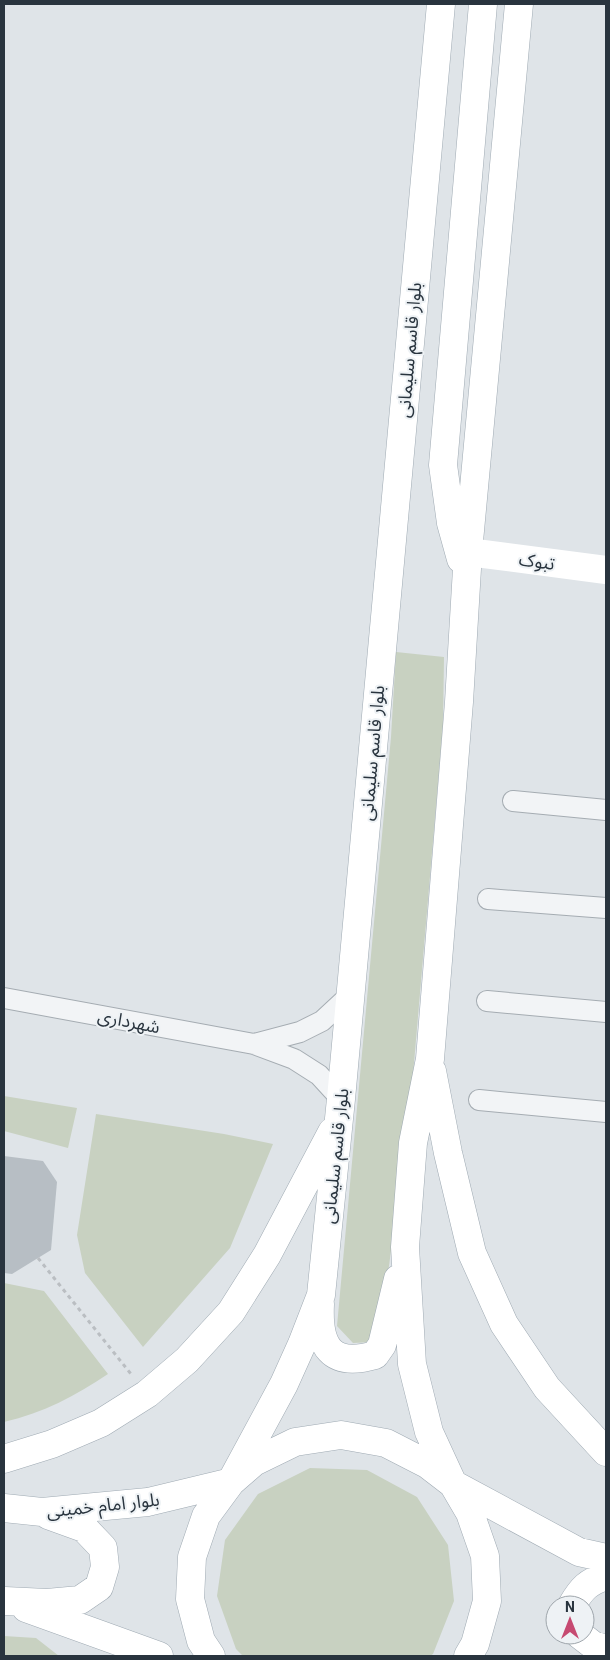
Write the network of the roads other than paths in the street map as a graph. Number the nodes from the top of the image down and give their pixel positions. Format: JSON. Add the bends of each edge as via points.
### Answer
{"nodes":[{"id":1,"x":441,"y":4,"type":"edge"},
{"id":2,"x":483,"y":4,"type":"edge"},
{"id":3,"x":519,"y":4,"type":"edge"},
{"id":4,"x":467,"y":565,"type":"junction"},
{"id":5,"x":606,"y":570,"type":"edge"},
{"id":6,"x":513,"y":801,"type":"dead end"},
{"id":7,"x":606,"y":810,"type":"edge"},
{"id":8,"x":488,"y":899,"type":"dead end"},
{"id":9,"x":606,"y":908,"type":"edge"},
{"id":10,"x":350,"y":996,"type":"junction"},
{"id":11,"x":4,"y":998,"type":"edge"},
{"id":12,"x":487,"y":1002,"type":"dead end"},
{"id":13,"x":606,"y":1012,"type":"edge"},
{"id":14,"x":254,"y":1044,"type":"junction"},
{"id":15,"x":430,"y":1059,"type":"junction"},
{"id":16,"x":478,"y":1100,"type":"dead end"},
{"id":17,"x":340,"y":1109,"type":"junction"},
{"id":18,"x":606,"y":1112,"type":"edge"},
{"id":19,"x":405,"y":1247,"type":"junction"},
{"id":20,"x":320,"y":1295,"type":"junction"},
{"id":21,"x":606,"y":1452,"type":"edge"},
{"id":22,"x":4,"y":1459,"type":"edge"},
{"id":23,"x":231,"y":1482,"type":"junction"},
{"id":24,"x":453,"y":1484,"type":"junction"},
{"id":25,"x":4,"y":1508,"type":"edge"},
{"id":26,"x":42,"y":1512,"type":"junction"},
{"id":27,"x":606,"y":1558,"type":"edge"},
{"id":28,"x":606,"y":1576,"type":"edge"},
{"id":29,"x":578,"y":1595,"type":"edge"},
{"id":30,"x":5,"y":1601,"type":"edge"},
{"id":31,"x":592,"y":1645,"type":"edge"},
{"id":32,"x":606,"y":1650,"type":"edge"},
{"id":33,"x":159,"y":1656,"type":"edge"},
{"id":34,"x":210,"y":1656,"type":"edge"},
{"id":35,"x":468,"y":1656,"type":"edge"}],
"edges":[{"from":1,"to":10,"type":"main road","name":"بلوار قاسم سلیمانی"},
{"from":2,"to":4,"type":"main road","via":[[443,465],[451,523]]},
{"from":3,"to":4,"type":"main road"},
{"from":4,"to":5,"type":"main road","name":"تبوک"},
{"from":4,"to":15,"type":"main road"},
{"from":6,"to":7,"type":"street"},
{"from":8,"to":9,"type":"street"},
{"from":10,"to":14,"type":"street","name":"شهرداری","via":[[322,1021],[300,1032]]},
{"from":10,"to":17,"type":"main road","name":"بلوار قاسم سلیمانی"},
{"from":11,"to":14,"type":"street","name":"شهرداری"},
{"from":12,"to":13,"type":"street"},
{"from":14,"to":17,"type":"street","name":"شهرداری","via":[[294,1059],[319,1075]]},
{"from":15,"to":19,"type":"main road","via":[[413,1143]]},
{"from":15,"to":21,"type":"main road","via":[[472,1253],[504,1324],[547,1388]]},
{"from":16,"to":18,"type":"street"},
{"from":17,"to":20,"type":"main road","name":"بلوار قاسم سلیمانی"},
{"from":17,"to":22,"type":"main road","via":[[267,1255],[231,1312],[187,1360],[147,1394],[101,1423],[52,1444]]},
{"from":19,"to":20,"type":"main road","via":[[386,1332],[375,1355],[350,1360],[332,1353],[322,1334]]},
{"from":19,"to":24,"type":"main road","via":[[412,1364],[429,1432]]},
{"from":20,"to":23,"type":"main road","name":"بلوار قاسم سلیمانی","via":[[284,1384]]},
{"from":23,"to":24,"type":"main road","via":[[254,1462],[295,1442],[341,1435],[386,1443],[427,1464]]},
{"from":23,"to":26,"type":"main road","name":"بلوار امام خمینی","via":[[148,1502]]},
{"from":23,"to":34,"type":"main road","via":[[206,1516],[192,1556],[190,1599],[201,1641]]},
{"from":24,"to":27,"type":"main road","via":[[580,1552]]},
{"from":24,"to":35,"type":"main road","via":[[470,1513],[485,1556],[487,1601],[475,1644]]},
{"from":25,"to":26,"type":"main road","name":"بلوار امام خمینی"},
{"from":26,"to":30,"type":"main road","via":[[84,1528],[103,1548],[105,1567],[99,1586],[80,1600],[47,1603]]},
{"from":28,"to":29,"type":"main road","via":[[581,1589]]},
{"from":30,"to":33,"type":"main road"},
{"from":31,"to":32,"type":"main road"}]}
